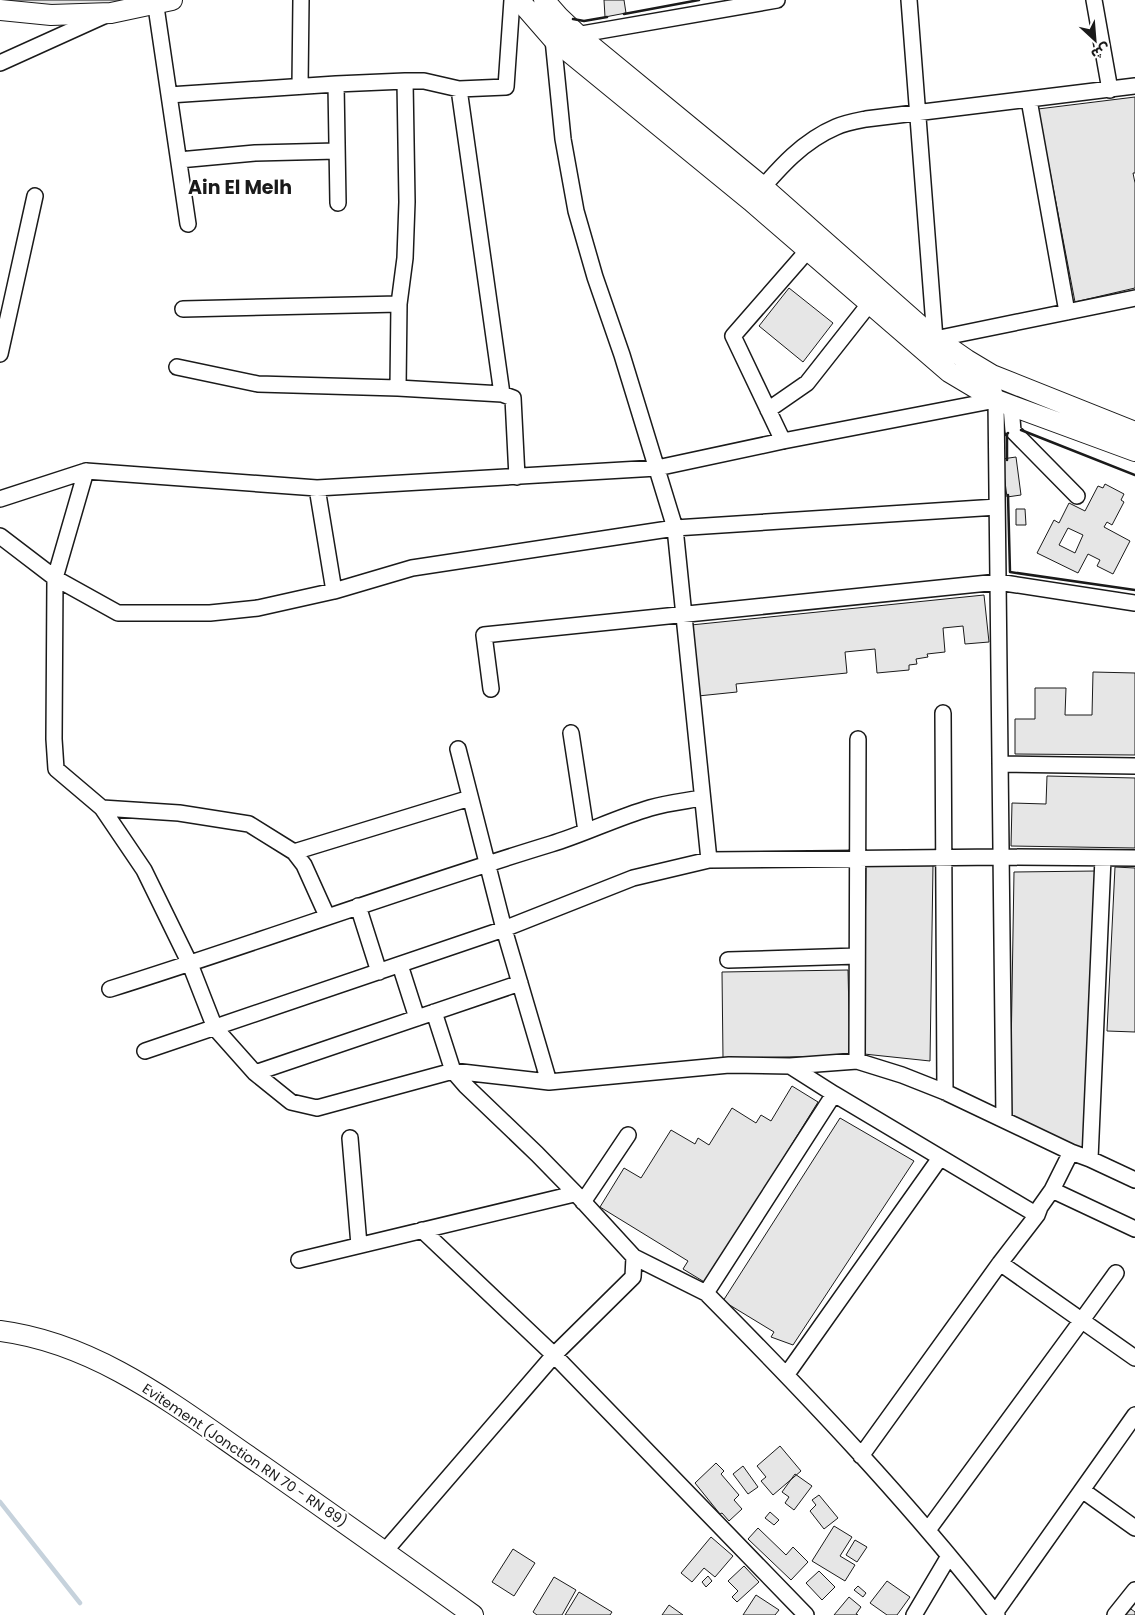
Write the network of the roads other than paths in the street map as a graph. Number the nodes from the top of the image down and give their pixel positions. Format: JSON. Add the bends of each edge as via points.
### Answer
{"nodes":[{"id":1,"x":301,"y":0,"type":"edge"},
{"id":2,"x":512,"y":0,"type":"edge"},
{"id":3,"x":519,"y":0,"type":"edge"},
{"id":4,"x":544,"y":0,"type":"edge"},
{"id":5,"x":777,"y":0,"type":"edge"},
{"id":6,"x":909,"y":0,"type":"edge"},
{"id":7,"x":1094,"y":0,"type":"edge"},
{"id":8,"x":160,"y":1,"type":"edge"},
{"id":9,"x":707,"y":6,"type":"edge"},
{"id":10,"x":0,"y":10,"type":"edge"},
{"id":11,"x":111,"y":13,"type":"junction"},
{"id":12,"x":578,"y":35,"type":"junction"},
{"id":13,"x":553,"y":39,"type":"junction"},
{"id":14,"x":0,"y":63,"type":"edge"},
{"id":15,"x":405,"y":82,"type":"junction"},
{"id":16,"x":336,"y":84,"type":"junction"},
{"id":17,"x":300,"y":86,"type":"junction"},
{"id":18,"x":1135,"y":86,"type":"edge"},
{"id":19,"x":459,"y":89,"type":"junction"},
{"id":20,"x":1110,"y":90,"type":"junction"},
{"id":21,"x":169,"y":95,"type":"junction"},
{"id":22,"x":1028,"y":100,"type":"junction"},
{"id":23,"x":917,"y":114,"type":"junction"},
{"id":24,"x":337,"y":151,"type":"junction"},
{"id":25,"x":178,"y":160,"type":"junction"},
{"id":26,"x":757,"y":194,"type":"junction"},
{"id":27,"x":35,"y":196,"type":"dead end"},
{"id":28,"x":338,"y":203,"type":"dead end"},
{"id":29,"x":188,"y":224,"type":"dead end"},
{"id":30,"x":808,"y":250,"type":"junction"},
{"id":31,"x":1135,"y":298,"type":"edge"},
{"id":32,"x":870,"y":303,"type":"junction"},
{"id":33,"x":399,"y":304,"type":"junction"},
{"id":34,"x":183,"y":309,"type":"dead end"},
{"id":35,"x":1067,"y":312,"type":"junction"},
{"id":36,"x":935,"y":339,"type":"junction"},
{"id":37,"x":0,"y":354,"type":"edge"},
{"id":38,"x":177,"y":367,"type":"dead end"},
{"id":39,"x":992,"y":375,"type":"junction"},
{"id":40,"x":398,"y":388,"type":"junction"},
{"id":41,"x":502,"y":394,"type":"junction"},
{"id":42,"x":1003,"y":403,"type":"junction"},
{"id":43,"x":768,"y":410,"type":"junction"},
{"id":44,"x":1135,"y":432,"type":"edge"},
{"id":45,"x":783,"y":441,"type":"junction"},
{"id":46,"x":1135,"y":451,"type":"edge"},
{"id":47,"x":657,"y":468,"type":"junction"},
{"id":48,"x":86,"y":471,"type":"junction"},
{"id":49,"x":517,"y":477,"type":"junction"},
{"id":50,"x":317,"y":488,"type":"junction"},
{"id":51,"x":1077,"y":496,"type":"dead end"},
{"id":52,"x":0,"y":499,"type":"edge"},
{"id":53,"x":998,"y":507,"type":"junction"},
{"id":54,"x":675,"y":528,"type":"junction"},
{"id":55,"x":0,"y":536,"type":"edge"},
{"id":56,"x":55,"y":578,"type":"junction"},
{"id":57,"x":998,"y":582,"type":"junction"},
{"id":58,"x":334,"y":591,"type":"junction"},
{"id":59,"x":1135,"y":602,"type":"edge"},
{"id":60,"x":684,"y":614,"type":"junction"},
{"id":61,"x":491,"y":689,"type":"dead end"},
{"id":62,"x":943,"y":713,"type":"dead end"},
{"id":63,"x":571,"y":733,"type":"dead end"},
{"id":64,"x":858,"y":739,"type":"dead end"},
{"id":65,"x":458,"y":749,"type":"dead end"},
{"id":66,"x":1000,"y":764,"type":"junction"},
{"id":67,"x":1135,"y":766,"type":"edge"},
{"id":68,"x":470,"y":798,"type":"junction"},
{"id":69,"x":702,"y":798,"type":"junction"},
{"id":70,"x":102,"y":808,"type":"junction"},
{"id":71,"x":586,"y":831,"type":"junction"},
{"id":72,"x":294,"y":852,"type":"junction"},
{"id":73,"x":944,"y":857,"type":"junction"},
{"id":74,"x":1001,"y":857,"type":"junction"},
{"id":75,"x":857,"y":858,"type":"junction"},
{"id":76,"x":1103,"y":858,"type":"junction"},
{"id":77,"x":1135,"y":858,"type":"edge"},
{"id":78,"x":709,"y":860,"type":"junction"},
{"id":79,"x":487,"y":863,"type":"junction"},
{"id":80,"x":358,"y":906,"type":"junction"},
{"id":81,"x":327,"y":916,"type":"junction"},
{"id":82,"x":504,"y":929,"type":"junction"},
{"id":83,"x":857,"y":956,"type":"junction"},
{"id":84,"x":728,"y":960,"type":"dead end"},
{"id":85,"x":190,"y":964,"type":"junction"},
{"id":86,"x":400,"y":965,"type":"junction"},
{"id":87,"x":379,"y":972,"type":"junction"},
{"id":88,"x":520,"y":983,"type":"junction"},
{"id":89,"x":110,"y":989,"type":"dead end"},
{"id":90,"x":434,"y":1012,"type":"junction"},
{"id":91,"x":417,"y":1018,"type":"junction"},
{"id":92,"x":214,"y":1028,"type":"junction"},
{"id":93,"x":145,"y":1052,"type":"dead end"},
{"id":94,"x":857,"y":1061,"type":"junction"},
{"id":95,"x":790,"y":1066,"type":"junction"},
{"id":96,"x":453,"y":1071,"type":"junction"},
{"id":97,"x":255,"y":1073,"type":"junction"},
{"id":98,"x":549,"y":1082,"type":"junction"},
{"id":99,"x":945,"y":1092,"type":"junction"},
{"id":100,"x":834,"y":1094,"type":"junction"},
{"id":101,"x":1004,"y":1119,"type":"junction"},
{"id":102,"x":628,"y":1136,"type":"dead end"},
{"id":103,"x":350,"y":1138,"type":"dead end"},
{"id":104,"x":1071,"y":1152,"type":"junction"},
{"id":105,"x":940,"y":1158,"type":"junction"},
{"id":106,"x":1090,"y":1159,"type":"junction"},
{"id":107,"x":1135,"y":1180,"type":"edge"},
{"id":108,"x":1052,"y":1190,"type":"junction"},
{"id":109,"x":579,"y":1198,"type":"junction"},
{"id":110,"x":1037,"y":1215,"type":"junction"},
{"id":111,"x":1135,"y":1229,"type":"edge"},
{"id":112,"x":422,"y":1230,"type":"junction"},
{"id":113,"x":359,"y":1245,"type":"junction"},
{"id":114,"x":634,"y":1257,"type":"junction"},
{"id":115,"x":299,"y":1260,"type":"dead end"},
{"id":116,"x":1000,"y":1264,"type":"junction"},
{"id":117,"x":1116,"y":1273,"type":"dead end"},
{"id":118,"x":706,"y":1293,"type":"junction"},
{"id":119,"x":1082,"y":1320,"type":"junction"},
{"id":120,"x":0,"y":1331,"type":"edge"},
{"id":121,"x":554,"y":1355,"type":"junction"},
{"id":122,"x":1135,"y":1358,"type":"edge"},
{"id":123,"x":787,"y":1374,"type":"junction"},
{"id":124,"x":1135,"y":1415,"type":"edge"},
{"id":125,"x":861,"y":1456,"type":"junction"},
{"id":126,"x":1082,"y":1490,"type":"junction"},
{"id":127,"x":1135,"y":1528,"type":"edge"},
{"id":128,"x":928,"y":1530,"type":"junction"},
{"id":129,"x":384,"y":1551,"type":"junction"},
{"id":130,"x":948,"y":1556,"type":"junction"},
{"id":131,"x":1135,"y":1590,"type":"edge"},
{"id":132,"x":996,"y":1614,"type":"edge"},
{"id":133,"x":473,"y":1615,"type":"edge"},
{"id":134,"x":806,"y":1615,"type":"edge"},
{"id":135,"x":914,"y":1615,"type":"edge"},
{"id":136,"x":1115,"y":1615,"type":"edge"}],
"edges":[{"from":1,"to":17,"type":"street"},
{"from":2,"to":19,"type":"street","via":[[506,87]]},
{"from":3,"to":13,"type":"main road"},
{"from":4,"to":12,"type":"main road"},
{"from":5,"to":9,"type":"street"},
{"from":6,"to":23,"type":"street"},
{"from":7,"to":20,"type":"street"},
{"from":8,"to":11,"type":"main road"},
{"from":8,"to":21,"type":"street"},
{"from":9,"to":12,"type":"street"},
{"from":10,"to":11,"type":"main road","via":[[52,16]]},
{"from":11,"to":14,"type":"street"},
{"from":12,"to":13,"type":"street"},
{"from":12,"to":26,"type":"main road"},
{"from":13,"to":26,"type":"main road"},
{"from":13,"to":47,"type":"street","via":[[563,139],[576,211],[594,277]]},
{"from":15,"to":16,"type":"street"},
{"from":15,"to":19,"type":"street","via":[[424,81]]},
{"from":15,"to":33,"type":"street","via":[[407,202]]},
{"from":16,"to":17,"type":"street"},
{"from":16,"to":24,"type":"street"},
{"from":17,"to":21,"type":"street"},
{"from":18,"to":20,"type":"street"},
{"from":19,"to":41,"type":"street"},
{"from":20,"to":22,"type":"street"},
{"from":21,"to":25,"type":"street"},
{"from":22,"to":23,"type":"street"},
{"from":22,"to":35,"type":"street"},
{"from":23,"to":26,"type":"street","via":[[866,119],[838,126],[811,140],[788,159]]},
{"from":23,"to":36,"type":"street"},
{"from":24,"to":25,"type":"street","via":[[255,153]]},
{"from":24,"to":28,"type":"street"},
{"from":25,"to":29,"type":"street"},
{"from":26,"to":30,"type":"main road"},
{"from":26,"to":36,"type":"main road"},
{"from":27,"to":37,"type":"street"},
{"from":30,"to":32,"type":"main road"},
{"from":30,"to":43,"type":"street","via":[[733,336]]},
{"from":31,"to":35,"type":"street"},
{"from":32,"to":42,"type":"main road","via":[[949,372]]},
{"from":32,"to":43,"type":"street","via":[[807,383]]},
{"from":33,"to":34,"type":"street"},
{"from":33,"to":40,"type":"street"},
{"from":35,"to":36,"type":"street"},
{"from":36,"to":39,"type":"main road"},
{"from":38,"to":40,"type":"street","via":[[258,384]]},
{"from":39,"to":42,"type":"street"},
{"from":39,"to":44,"type":"main road"},
{"from":40,"to":41,"type":"street"},
{"from":41,"to":49,"type":"street","via":[[513,398]]},
{"from":42,"to":45,"type":"street"},
{"from":42,"to":46,"type":"main road"},
{"from":42,"to":51,"type":"street","via":[[1013,431]]},
{"from":42,"to":53,"type":"street"},
{"from":43,"to":45,"type":"street"},
{"from":45,"to":47,"type":"street"},
{"from":47,"to":49,"type":"street"},
{"from":47,"to":54,"type":"street"},
{"from":48,"to":50,"type":"street"},
{"from":48,"to":52,"type":"street"},
{"from":48,"to":56,"type":"street"},
{"from":49,"to":50,"type":"street"},
{"from":50,"to":58,"type":"street"},
{"from":53,"to":54,"type":"street"},
{"from":53,"to":57,"type":"street"},
{"from":54,"to":58,"type":"street","via":[[412,568]]},
{"from":54,"to":60,"type":"street"},
{"from":55,"to":56,"type":"street"},
{"from":56,"to":58,"type":"street","via":[[118,613],[258,608]]},
{"from":56,"to":70,"type":"street","via":[[56,769]]},
{"from":57,"to":59,"type":"street"},
{"from":57,"to":60,"type":"street"},
{"from":57,"to":66,"type":"street"},
{"from":60,"to":61,"type":"street","via":[[484,635]]},
{"from":60,"to":69,"type":"street"},
{"from":62,"to":73,"type":"street"},
{"from":63,"to":71,"type":"street"},
{"from":64,"to":75,"type":"street"},
{"from":65,"to":68,"type":"street"},
{"from":66,"to":67,"type":"street"},
{"from":66,"to":74,"type":"street"},
{"from":68,"to":72,"type":"street"},
{"from":68,"to":79,"type":"street"},
{"from":69,"to":71,"type":"street","via":[[652,807]]},
{"from":69,"to":78,"type":"street"},
{"from":70,"to":72,"type":"street","via":[[179,813],[249,824]]},
{"from":70,"to":85,"type":"street","via":[[144,870]]},
{"from":71,"to":79,"type":"street"},
{"from":72,"to":81,"type":"street","via":[[304,865]]},
{"from":73,"to":74,"type":"street"},
{"from":73,"to":75,"type":"street"},
{"from":73,"to":99,"type":"street"},
{"from":74,"to":76,"type":"street"},
{"from":74,"to":101,"type":"street"},
{"from":75,"to":78,"type":"street"},
{"from":75,"to":83,"type":"street"},
{"from":76,"to":77,"type":"street"},
{"from":76,"to":106,"type":"street"},
{"from":78,"to":82,"type":"street","via":[[633,878]]},
{"from":79,"to":80,"type":"street"},
{"from":79,"to":82,"type":"street"},
{"from":80,"to":81,"type":"street"},
{"from":80,"to":87,"type":"street"},
{"from":81,"to":85,"type":"street"},
{"from":82,"to":86,"type":"street"},
{"from":82,"to":88,"type":"street"},
{"from":83,"to":84,"type":"street"},
{"from":83,"to":94,"type":"street"},
{"from":85,"to":89,"type":"street"},
{"from":85,"to":92,"type":"street"},
{"from":86,"to":87,"type":"street"},
{"from":86,"to":91,"type":"street"},
{"from":87,"to":92,"type":"street"},
{"from":88,"to":90,"type":"street"},
{"from":88,"to":98,"type":"street"},
{"from":90,"to":91,"type":"street"},
{"from":90,"to":96,"type":"street"},
{"from":91,"to":97,"type":"street"},
{"from":92,"to":93,"type":"street"},
{"from":92,"to":97,"type":"street"},
{"from":94,"to":95,"type":"street"},
{"from":94,"to":99,"type":"street"},
{"from":95,"to":98,"type":"street","via":[[729,1065]]},
{"from":95,"to":100,"type":"street"},
{"from":96,"to":97,"type":"street","via":[[317,1108],[291,1102]]},
{"from":96,"to":98,"type":"street"},
{"from":96,"to":109,"type":"street"},
{"from":99,"to":101,"type":"street"},
{"from":100,"to":105,"type":"street"},
{"from":100,"to":118,"type":"street"},
{"from":101,"to":104,"type":"street"},
{"from":102,"to":109,"type":"street"},
{"from":103,"to":113,"type":"street"},
{"from":104,"to":106,"type":"street"},
{"from":104,"to":108,"type":"street"},
{"from":105,"to":110,"type":"street"},
{"from":105,"to":123,"type":"street"},
{"from":106,"to":107,"type":"street"},
{"from":108,"to":110,"type":"street"},
{"from":108,"to":111,"type":"street"},
{"from":109,"to":112,"type":"street"},
{"from":109,"to":114,"type":"street"},
{"from":110,"to":116,"type":"street"},
{"from":112,"to":113,"type":"street"},
{"from":112,"to":121,"type":"street"},
{"from":113,"to":115,"type":"street"},
{"from":114,"to":118,"type":"street"},
{"from":114,"to":121,"type":"street","via":[[633,1277]]},
{"from":116,"to":119,"type":"street"},
{"from":116,"to":125,"type":"street"},
{"from":117,"to":119,"type":"street"},
{"from":118,"to":123,"type":"street"},
{"from":119,"to":122,"type":"street"},
{"from":119,"to":128,"type":"street"},
{"from":120,"to":129,"type":"main road","name":"Evitement (Jonction RN 70 - RN 89)","via":[[25,1334],[83,1353],[148,1387]]},
{"from":121,"to":129,"type":"street"},
{"from":121,"to":134,"type":"street"},
{"from":123,"to":125,"type":"street"},
{"from":124,"to":126,"type":"street"},
{"from":125,"to":128,"type":"street"},
{"from":126,"to":127,"type":"street"},
{"from":126,"to":132,"type":"street"},
{"from":128,"to":130,"type":"street"},
{"from":129,"to":133,"type":"main road","name":"Evitement (Jonction RN 70 - RN 89)"},
{"from":130,"to":132,"type":"street"},
{"from":130,"to":135,"type":"street"},
{"from":131,"to":136,"type":"street"}]}
